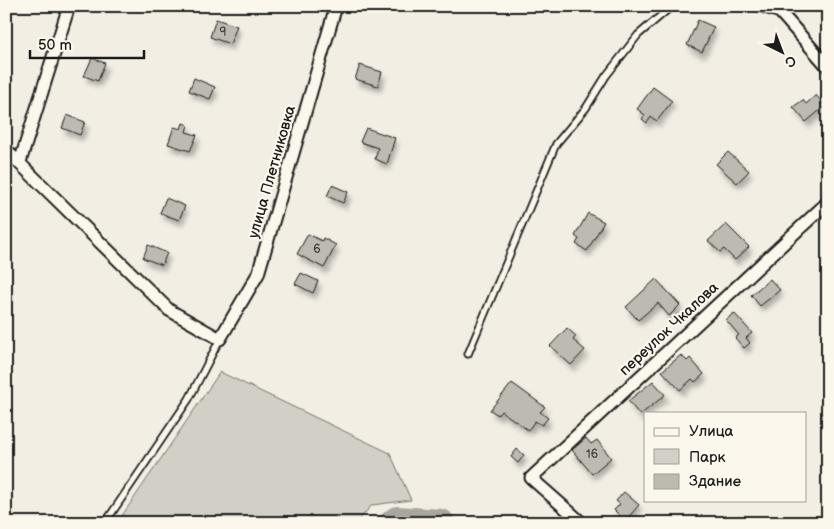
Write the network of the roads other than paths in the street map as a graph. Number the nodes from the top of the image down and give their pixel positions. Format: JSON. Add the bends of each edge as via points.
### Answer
{"nodes":[{"id":1,"x":69,"y":6,"type":"edge"},
{"id":2,"x":336,"y":6,"type":"edge"},
{"id":3,"x":672,"y":6,"type":"edge"},
{"id":4,"x":762,"y":6,"type":"edge"},
{"id":5,"x":828,"y":67,"type":"edge"},
{"id":6,"x":6,"y":150,"type":"edge"},
{"id":7,"x":20,"y":162,"type":"junction"},
{"id":8,"x":828,"y":202,"type":"edge"},
{"id":9,"x":220,"y":339,"type":"junction"},
{"id":10,"x":468,"y":354,"type":"dead end"},
{"id":11,"x":105,"y":523,"type":"edge"},
{"id":12,"x":582,"y":523,"type":"edge"}],
"edges":[{"from":1,"to":7,"type":"street"},
{"from":2,"to":9,"type":"street","name":"улица Плетниковка","via":[[258,274]]},
{"from":3,"to":10,"type":"lane","via":[[638,34],[586,108],[556,144]]},
{"from":4,"to":5,"type":"street","via":[[780,12]]},
{"from":6,"to":7,"type":"street"},
{"from":7,"to":9,"type":"street","via":[[169,310]]},
{"from":8,"to":12,"type":"street","name":"переулок Чкалова","via":[[531,478]]},
{"from":9,"to":11,"type":"lane","via":[[189,399]]}]}
